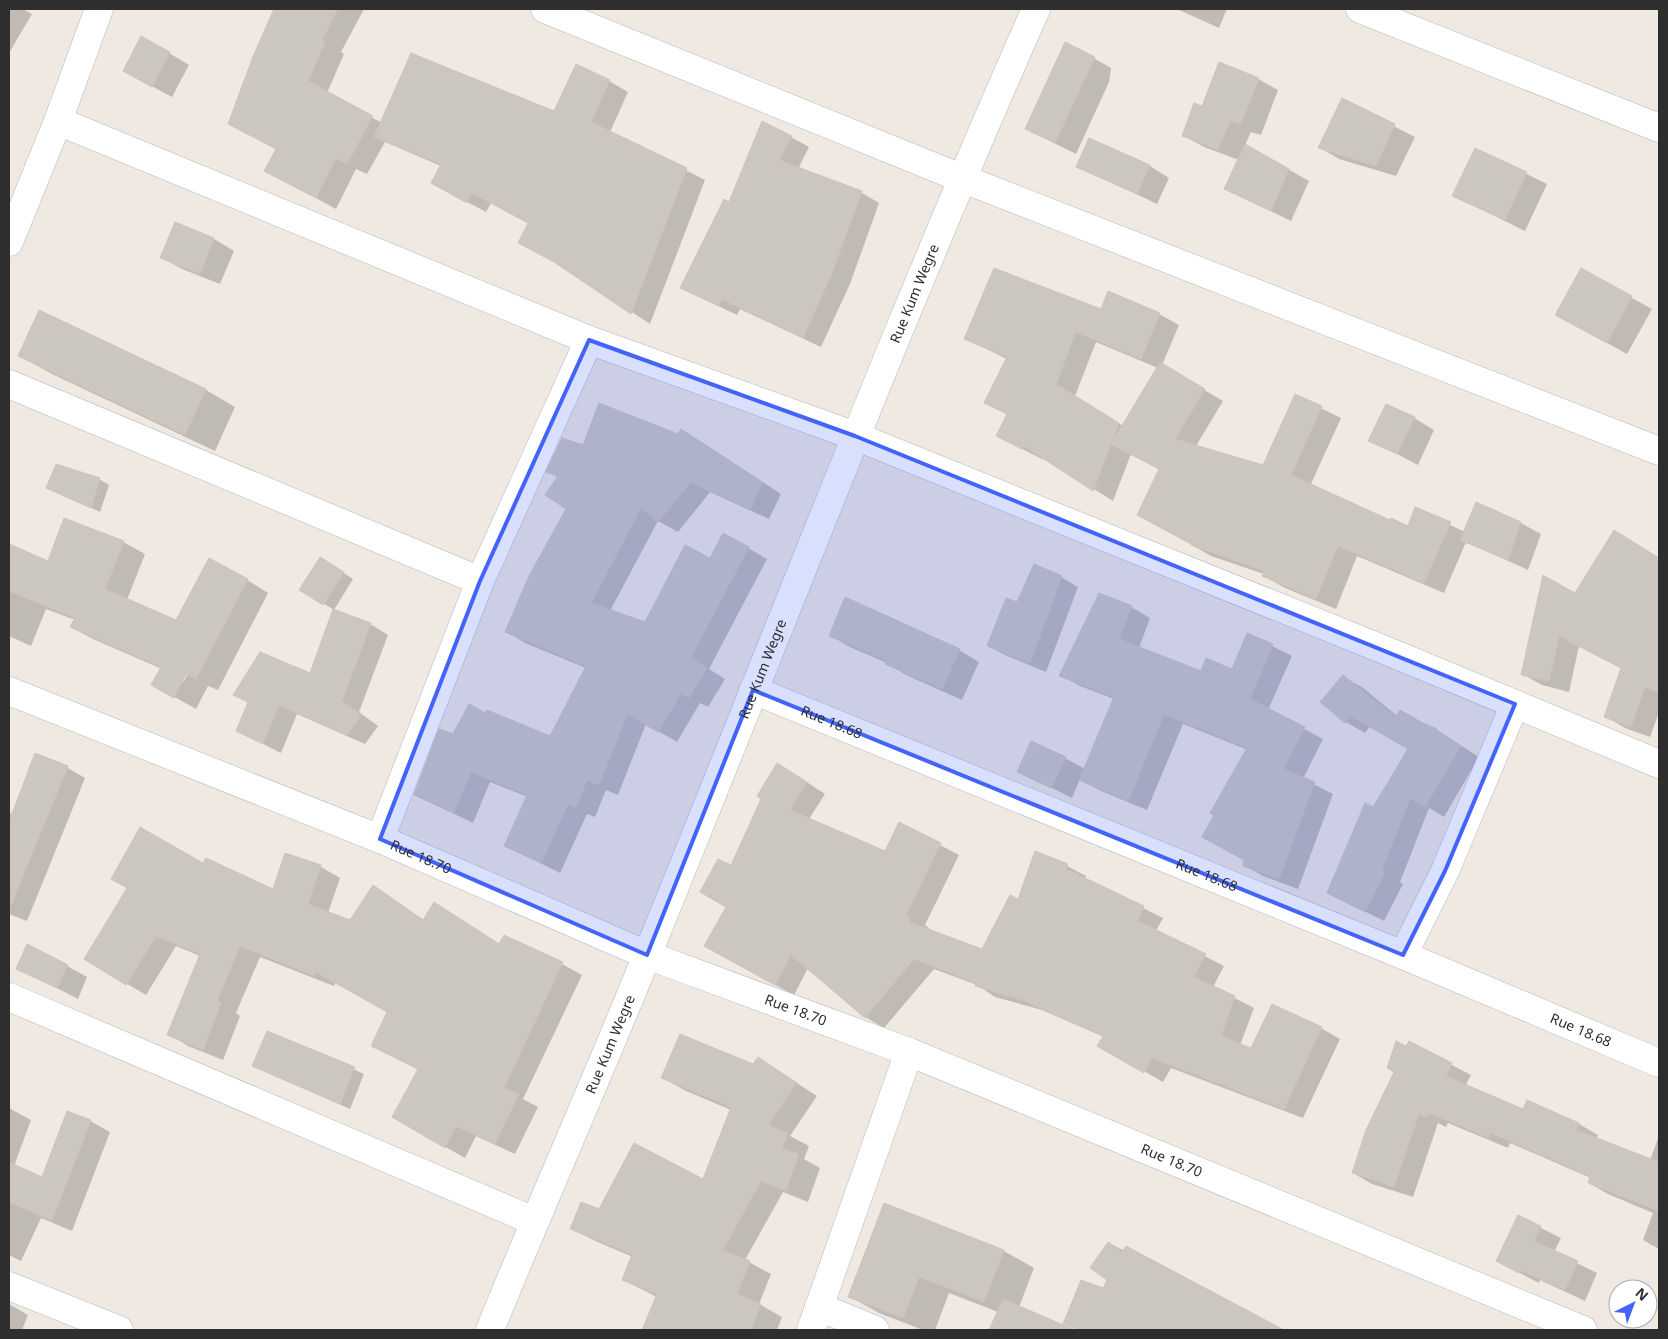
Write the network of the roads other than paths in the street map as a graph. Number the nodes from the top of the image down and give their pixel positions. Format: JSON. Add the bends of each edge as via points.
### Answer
{"nodes":[{"id":1,"x":99,"y":9,"type":"edge"},
{"id":2,"x":545,"y":9,"type":"edge"},
{"id":3,"x":1036,"y":9,"type":"edge"},
{"id":4,"x":1360,"y":9,"type":"edge"},
{"id":5,"x":58,"y":120,"type":"junction"},
{"id":6,"x":1659,"y":128,"type":"edge"},
{"id":7,"x":961,"y":178,"type":"junction"},
{"id":8,"x":9,"y":242,"type":"edge"},
{"id":9,"x":589,"y":340,"type":"junction"},
{"id":10,"x":9,"y":384,"type":"edge"},
{"id":11,"x":855,"y":436,"type":"junction"},
{"id":12,"x":1659,"y":451,"type":"edge"},
{"id":13,"x":480,"y":581,"type":"junction"},
{"id":14,"x":9,"y":690,"type":"edge"},
{"id":15,"x":753,"y":690,"type":"junction"},
{"id":16,"x":1515,"y":704,"type":"junction"},
{"id":17,"x":1659,"y":764,"type":"edge"},
{"id":18,"x":380,"y":839,"type":"junction"},
{"id":19,"x":647,"y":955,"type":"junction"},
{"id":20,"x":1403,"y":955,"type":"junction"},
{"id":21,"x":9,"y":997,"type":"edge"},
{"id":22,"x":909,"y":1052,"type":"junction"},
{"id":23,"x":1659,"y":1063,"type":"edge"},
{"id":24,"x":534,"y":1221,"type":"junction"},
{"id":25,"x":9,"y":1286,"type":"edge"},
{"id":26,"x":815,"y":1318,"type":"edge"},
{"id":27,"x":119,"y":1330,"type":"edge"},
{"id":28,"x":490,"y":1330,"type":"edge"},
{"id":29,"x":875,"y":1330,"type":"edge"},
{"id":30,"x":1583,"y":1330,"type":"edge"}],
"edges":[{"from":1,"to":5,"type":"street"},
{"from":2,"to":7,"type":"street"},
{"from":3,"to":7,"type":"street","name":"Rue Kum Wegre"},
{"from":4,"to":6,"type":"street"},
{"from":5,"to":8,"type":"street"},
{"from":5,"to":9,"type":"street"},
{"from":7,"to":11,"type":"street","name":"Rue Kum Wegre"},
{"from":7,"to":12,"type":"street"},
{"from":9,"to":11,"type":"street"},
{"from":9,"to":13,"type":"street"},
{"from":10,"to":13,"type":"street"},
{"from":11,"to":15,"type":"street","name":"Rue Kum Wegre"},
{"from":11,"to":16,"type":"street"},
{"from":13,"to":18,"type":"street"},
{"from":14,"to":18,"type":"street","name":"Rue 18.70"},
{"from":15,"to":19,"type":"street","name":"Rue Kum Wegre"},
{"from":15,"to":20,"type":"street","name":"Rue 18.68"},
{"from":16,"to":17,"type":"street"},
{"from":16,"to":20,"type":"street","via":[[1445,871]]},
{"from":18,"to":19,"type":"street","name":"Rue 18.70"},
{"from":19,"to":22,"type":"street","name":"Rue 18.70"},
{"from":19,"to":24,"type":"street","name":"Rue Kum Wegre"},
{"from":20,"to":23,"type":"street","name":"Rue 18.68"},
{"from":21,"to":24,"type":"street"},
{"from":22,"to":26,"type":"street"},
{"from":22,"to":30,"type":"street","name":"Rue 18.70"},
{"from":24,"to":28,"type":"street","name":"Rue Kum Wegre"},
{"from":25,"to":27,"type":"street"},
{"from":26,"to":29,"type":"street"}]}
